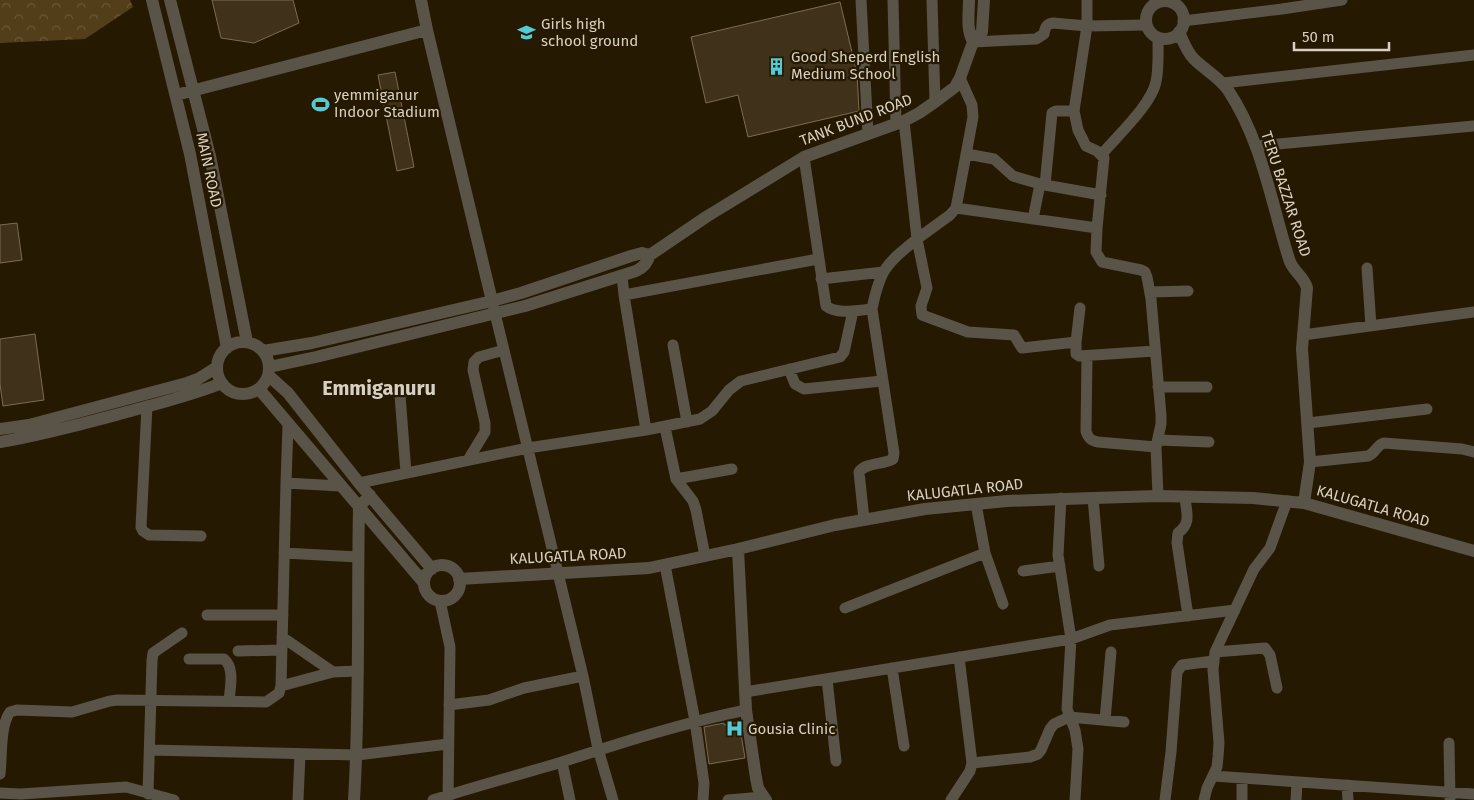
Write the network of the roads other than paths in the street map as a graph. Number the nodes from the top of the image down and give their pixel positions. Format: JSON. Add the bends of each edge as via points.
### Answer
{"nodes":[{"id":1,"x":152,"y":0,"type":"edge"},
{"id":2,"x":170,"y":0,"type":"edge"},
{"id":3,"x":421,"y":0,"type":"edge"},
{"id":4,"x":861,"y":0,"type":"edge"},
{"id":5,"x":894,"y":0,"type":"edge"},
{"id":6,"x":932,"y":0,"type":"edge"},
{"id":7,"x":969,"y":0,"type":"edge"},
{"id":8,"x":984,"y":0,"type":"edge"},
{"id":9,"x":1087,"y":0,"type":"edge"},
{"id":10,"x":1342,"y":0,"type":"edge"},
{"id":11,"x":1154,"y":2,"type":"edge"},
{"id":12,"x":1264,"y":6,"type":"edge"},
{"id":13,"x":1146,"y":25,"type":"junction"},
{"id":14,"x":1087,"y":26,"type":"junction"},
{"id":15,"x":1181,"y":26,"type":"junction"},
{"id":16,"x":427,"y":30,"type":"junction"},
{"id":17,"x":1158,"y":38,"type":"junction"},
{"id":18,"x":974,"y":42,"type":"junction"},
{"id":19,"x":1474,"y":55,"type":"edge"},
{"id":20,"x":960,"y":78,"type":"junction"},
{"id":21,"x":1223,"y":83,"type":"junction"},
{"id":22,"x":194,"y":90,"type":"junction"},
{"id":23,"x":176,"y":95,"type":"junction"},
{"id":24,"x":935,"y":102,"type":"junction"},
{"id":25,"x":1074,"y":111,"type":"junction"},
{"id":26,"x":900,"y":122,"type":"junction"},
{"id":27,"x":1474,"y":126,"type":"edge"},
{"id":28,"x":868,"y":134,"type":"junction"},
{"id":29,"x":1257,"y":146,"type":"junction"},
{"id":30,"x":967,"y":154,"type":"junction"},
{"id":31,"x":1102,"y":154,"type":"junction"},
{"id":32,"x":804,"y":157,"type":"junction"},
{"id":33,"x":1042,"y":184,"type":"junction"},
{"id":34,"x":1101,"y":194,"type":"junction"},
{"id":35,"x":956,"y":208,"type":"junction"},
{"id":36,"x":1033,"y":219,"type":"junction"},
{"id":37,"x":1097,"y":228,"type":"junction"},
{"id":38,"x":918,"y":239,"type":"junction"},
{"id":39,"x":650,"y":255,"type":"junction"},
{"id":40,"x":818,"y":259,"type":"junction"},
{"id":41,"x":1367,"y":268,"type":"dead end"},
{"id":42,"x":883,"y":272,"type":"junction"},
{"id":43,"x":622,"y":276,"type":"junction"},
{"id":44,"x":821,"y":279,"type":"junction"},
{"id":45,"x":1188,"y":291,"type":"dead end"},
{"id":46,"x":1150,"y":292,"type":"junction"},
{"id":47,"x":624,"y":295,"type":"junction"},
{"id":48,"x":492,"y":301,"type":"junction"},
{"id":49,"x":1080,"y":308,"type":"dead end"},
{"id":50,"x":872,"y":309,"type":"junction"},
{"id":51,"x":852,"y":311,"type":"junction"},
{"id":52,"x":1474,"y":312,"type":"edge"},
{"id":53,"x":495,"y":314,"type":"junction"},
{"id":54,"x":1371,"y":326,"type":"junction"},
{"id":55,"x":1303,"y":335,"type":"junction"},
{"id":56,"x":247,"y":342,"type":"junction"},
{"id":57,"x":1076,"y":342,"type":"junction"},
{"id":58,"x":672,"y":346,"type":"dead end"},
{"id":59,"x":227,"y":348,"type":"junction"},
{"id":60,"x":504,"y":350,"type":"junction"},
{"id":61,"x":263,"y":351,"type":"junction"},
{"id":62,"x":1156,"y":351,"type":"junction"},
{"id":63,"x":1087,"y":356,"type":"junction"},
{"id":64,"x":218,"y":367,"type":"junction"},
{"id":65,"x":790,"y":369,"type":"junction"},
{"id":66,"x":268,"y":371,"type":"junction"},
{"id":67,"x":882,"y":381,"type":"junction"},
{"id":68,"x":222,"y":383,"type":"junction"},
{"id":69,"x":1158,"y":387,"type":"junction"},
{"id":70,"x":1207,"y":387,"type":"dead end"},
{"id":71,"x":259,"y":389,"type":"junction"},
{"id":72,"x":400,"y":394,"type":"dead end"},
{"id":73,"x":147,"y":406,"type":"junction"},
{"id":74,"x":1426,"y":409,"type":"dead end"},
{"id":75,"x":687,"y":422,"type":"junction"},
{"id":76,"x":1308,"y":423,"type":"junction"},
{"id":77,"x":288,"y":426,"type":"junction"},
{"id":78,"x":665,"y":426,"type":"junction"},
{"id":79,"x":0,"y":430,"type":"edge"},
{"id":80,"x":646,"y":430,"type":"junction"},
{"id":81,"x":0,"y":442,"type":"edge"},
{"id":82,"x":1209,"y":442,"type":"dead end"},
{"id":83,"x":1157,"y":444,"type":"junction"},
{"id":84,"x":528,"y":448,"type":"junction"},
{"id":85,"x":1474,"y":452,"type":"edge"},
{"id":86,"x":468,"y":460,"type":"junction"},
{"id":87,"x":1310,"y":462,"type":"junction"},
{"id":88,"x":732,"y":469,"type":"dead end"},
{"id":89,"x":406,"y":473,"type":"junction"},
{"id":90,"x":676,"y":479,"type":"junction"},
{"id":91,"x":286,"y":483,"type":"junction"},
{"id":92,"x":359,"y":483,"type":"junction"},
{"id":93,"x":340,"y":486,"type":"junction"},
{"id":94,"x":370,"y":495,"type":"junction"},
{"id":95,"x":1158,"y":496,"type":"junction"},
{"id":96,"x":1185,"y":497,"type":"junction"},
{"id":97,"x":1061,"y":498,"type":"junction"},
{"id":98,"x":1092,"y":498,"type":"junction"},
{"id":99,"x":1287,"y":501,"type":"junction"},
{"id":100,"x":1304,"y":502,"type":"junction"},
{"id":101,"x":976,"y":504,"type":"junction"},
{"id":102,"x":359,"y":507,"type":"junction"},
{"id":103,"x":864,"y":519,"type":"junction"},
{"id":104,"x":201,"y":536,"type":"dead end"},
{"id":105,"x":738,"y":549,"type":"junction"},
{"id":106,"x":1474,"y":551,"type":"edge"},
{"id":107,"x":284,"y":553,"type":"junction"},
{"id":108,"x":985,"y":553,"type":"junction"},
{"id":109,"x":705,"y":556,"type":"junction"},
{"id":110,"x":358,"y":557,"type":"junction"},
{"id":111,"x":665,"y":565,"type":"junction"},
{"id":112,"x":1060,"y":566,"type":"junction"},
{"id":113,"x":1099,"y":566,"type":"dead end"},
{"id":114,"x":432,"y":569,"type":"junction"},
{"id":115,"x":1023,"y":571,"type":"dead end"},
{"id":116,"x":557,"y":573,"type":"junction"},
{"id":117,"x":459,"y":579,"type":"junction"},
{"id":118,"x":424,"y":583,"type":"junction"},
{"id":119,"x":440,"y":602,"type":"junction"},
{"id":120,"x":1003,"y":604,"type":"dead end"},
{"id":121,"x":845,"y":608,"type":"dead end"},
{"id":122,"x":1235,"y":610,"type":"junction"},
{"id":123,"x":206,"y":615,"type":"dead end"},
{"id":124,"x":283,"y":615,"type":"junction"},
{"id":125,"x":1188,"y":616,"type":"junction"},
{"id":126,"x":182,"y":633,"type":"dead end"},
{"id":127,"x":282,"y":637,"type":"junction"},
{"id":128,"x":1071,"y":640,"type":"junction"},
{"id":129,"x":282,"y":650,"type":"junction"},
{"id":130,"x":238,"y":651,"type":"dead end"},
{"id":131,"x":1111,"y":652,"type":"dead end"},
{"id":132,"x":1214,"y":656,"type":"junction"},
{"id":133,"x":959,"y":657,"type":"junction"},
{"id":134,"x":189,"y":659,"type":"dead end"},
{"id":135,"x":892,"y":668,"type":"junction"},
{"id":136,"x":358,"y":671,"type":"junction"},
{"id":137,"x":333,"y":672,"type":"junction"},
{"id":138,"x":583,"y":676,"type":"junction"},
{"id":139,"x":827,"y":679,"type":"junction"},
{"id":140,"x":282,"y":686,"type":"junction"},
{"id":141,"x":1277,"y":688,"type":"dead end"},
{"id":142,"x":745,"y":692,"type":"junction"},
{"id":143,"x":152,"y":700,"type":"junction"},
{"id":144,"x":229,"y":701,"type":"junction"},
{"id":145,"x":449,"y":705,"type":"junction"},
{"id":146,"x":746,"y":710,"type":"junction"},
{"id":147,"x":1069,"y":717,"type":"junction"},
{"id":148,"x":1105,"y":720,"type":"junction"},
{"id":149,"x":696,"y":721,"type":"junction"},
{"id":150,"x":1124,"y":722,"type":"dead end"},
{"id":151,"x":1449,"y":743,"type":"dead end"},
{"id":152,"x":448,"y":744,"type":"junction"},
{"id":153,"x":904,"y":746,"type":"dead end"},
{"id":154,"x":598,"y":749,"type":"junction"},
{"id":155,"x":150,"y":750,"type":"junction"},
{"id":156,"x":300,"y":754,"type":"junction"},
{"id":157,"x":357,"y":755,"type":"junction"},
{"id":158,"x":836,"y":761,"type":"dead end"},
{"id":159,"x":562,"y":762,"type":"junction"},
{"id":160,"x":972,"y":763,"type":"junction"},
{"id":161,"x":0,"y":774,"type":"edge"},
{"id":162,"x":1213,"y":776,"type":"junction"},
{"id":163,"x":1242,"y":778,"type":"junction"},
{"id":164,"x":1297,"y":782,"type":"junction"},
{"id":165,"x":1347,"y":785,"type":"junction"},
{"id":166,"x":1381,"y":788,"type":"junction"},
{"id":167,"x":0,"y":793,"type":"edge"},
{"id":168,"x":148,"y":794,"type":"junction"},
{"id":169,"x":1474,"y":794,"type":"edge"},
{"id":170,"x":83,"y":795,"type":"edge"},
{"id":171,"x":1415,"y":795,"type":"edge"},
{"id":172,"x":1450,"y":796,"type":"edge"},
{"id":173,"x":21,"y":797,"type":"edge"},
{"id":174,"x":448,"y":798,"type":"edge"},
{"id":175,"x":764,"y":798,"type":"edge"},
{"id":176,"x":174,"y":800,"type":"edge"},
{"id":177,"x":298,"y":800,"type":"edge"},
{"id":178,"x":354,"y":800,"type":"edge"},
{"id":179,"x":433,"y":800,"type":"edge"},
{"id":180,"x":570,"y":800,"type":"edge"},
{"id":181,"x":613,"y":800,"type":"edge"},
{"id":182,"x":703,"y":800,"type":"edge"},
{"id":183,"x":728,"y":800,"type":"edge"},
{"id":184,"x":951,"y":800,"type":"edge"},
{"id":185,"x":1075,"y":800,"type":"edge"},
{"id":186,"x":1164,"y":800,"type":"edge"},
{"id":187,"x":1204,"y":800,"type":"edge"},
{"id":188,"x":1242,"y":800,"type":"edge"},
{"id":189,"x":1296,"y":800,"type":"edge"},
{"id":190,"x":1348,"y":800,"type":"edge"},
{"id":191,"x":1380,"y":800,"type":"edge"}],
"edges":[{"from":1,"to":23,"type":"street","name":"MAIN ROAD"},
{"from":2,"to":22,"type":"street","name":"MAIN ROAD"},
{"from":3,"to":16,"type":"street"},
{"from":4,"to":28,"type":"street"},
{"from":5,"to":26,"type":"street"},
{"from":6,"to":24,"type":"street"},
{"from":7,"to":18,"type":"street","via":[[968,26]]},
{"from":8,"to":18,"type":"street","name":"TANK BUND ROAD","via":[[982,32]]},
{"from":9,"to":14,"type":"street"},
{"from":10,"to":12,"type":"street"},
{"from":11,"to":13,"type":"street","name":"TERU BAZZAR ROAD","via":[[1147,14]]},
{"from":11,"to":15,"type":"street","name":"TERU BAZZAR ROAD","via":[[1174,4],[1182,14]]},
{"from":12,"to":15,"type":"street"},
{"from":13,"to":14,"type":"street"},
{"from":13,"to":17,"type":"street"},
{"from":14,"to":18,"type":"street","via":[[1053,22],[1036,39]]},
{"from":14,"to":25,"type":"street"},
{"from":15,"to":17,"type":"street","via":[[1170,38]]},
{"from":15,"to":21,"type":"street","name":"TERU BAZZAR ROAD","via":[[1193,58]]},
{"from":16,"to":22,"type":"street"},
{"from":16,"to":48,"type":"street"},
{"from":17,"to":31,"type":"street","via":[[1156,82],[1149,99]]},
{"from":18,"to":20,"type":"street","name":"TANK BUND ROAD"},
{"from":19,"to":21,"type":"street"},
{"from":20,"to":24,"type":"street","name":"TANK BUND ROAD"},
{"from":20,"to":30,"type":"street","via":[[973,111]]},
{"from":21,"to":29,"type":"street","name":"TERU BAZZAR ROAD"},
{"from":22,"to":23,"type":"street"},
{"from":22,"to":56,"type":"street","name":"MAIN ROAD"},
{"from":23,"to":59,"type":"street","name":"MAIN ROAD"},
{"from":24,"to":26,"type":"street","name":"TANK BUND ROAD"},
{"from":25,"to":31,"type":"street","via":[[1086,146]]},
{"from":25,"to":33,"type":"street","via":[[1052,113]]},
{"from":26,"to":28,"type":"street","name":"TANK BUND ROAD"},
{"from":26,"to":38,"type":"street"},
{"from":27,"to":29,"type":"street"},
{"from":28,"to":32,"type":"street","name":"TANK BUND ROAD"},
{"from":29,"to":55,"type":"street","name":"TERU BAZZAR ROAD","via":[[1289,260],[1295,272],[1306,282]]},
{"from":30,"to":33,"type":"street","via":[[994,159],[1013,176]]},
{"from":30,"to":35,"type":"street"},
{"from":31,"to":34,"type":"street","via":[[1105,164]]},
{"from":32,"to":39,"type":"street","name":"TANK BUND ROAD"},
{"from":32,"to":40,"type":"street"},
{"from":33,"to":34,"type":"street"},
{"from":33,"to":36,"type":"street"},
{"from":34,"to":37,"type":"street"},
{"from":35,"to":36,"type":"street"},
{"from":35,"to":38,"type":"street"},
{"from":36,"to":37,"type":"street"},
{"from":37,"to":46,"type":"street","via":[[1098,258],[1107,264],[1145,272]]},
{"from":38,"to":42,"type":"street","via":[[894,257]]},
{"from":38,"to":57,"type":"street","via":[[927,288],[920,306],[922,314],[968,332],[1014,335],[1022,348]]},
{"from":39,"to":43,"type":"street","name":"TANK BUND ROAD","via":[[643,268]]},
{"from":39,"to":48,"type":"street","via":[[631,256]]},
{"from":40,"to":44,"type":"street"},
{"from":40,"to":47,"type":"street"},
{"from":41,"to":54,"type":"street"},
{"from":42,"to":44,"type":"street"},
{"from":42,"to":50,"type":"street"},
{"from":43,"to":47,"type":"street"},
{"from":43,"to":53,"type":"street","name":"TANK BUND ROAD"},
{"from":44,"to":51,"type":"street","via":[[826,306],[831,310]]},
{"from":45,"to":46,"type":"street"},
{"from":46,"to":62,"type":"street"},
{"from":47,"to":80,"type":"street"},
{"from":48,"to":53,"type":"street"},
{"from":48,"to":61,"type":"street","via":[[312,343]]},
{"from":49,"to":57,"type":"street"},
{"from":50,"to":51,"type":"street"},
{"from":50,"to":67,"type":"street"},
{"from":51,"to":65,"type":"street","via":[[844,352],[840,356]]},
{"from":52,"to":54,"type":"street"},
{"from":53,"to":60,"type":"street"},
{"from":53,"to":66,"type":"street","name":"TANK BUND ROAD"},
{"from":54,"to":55,"type":"street"},
{"from":55,"to":76,"type":"street","name":"TERU BAZZAR ROAD"},
{"from":56,"to":59,"type":"street"},
{"from":56,"to":61,"type":"street"},
{"from":57,"to":63,"type":"street","via":[[1076,354]]},
{"from":58,"to":75,"type":"street"},
{"from":59,"to":64,"type":"street"},
{"from":60,"to":84,"type":"street"},
{"from":60,"to":86,"type":"street","via":[[479,357],[474,362],[485,432]]},
{"from":61,"to":66,"type":"street"},
{"from":62,"to":63,"type":"street"},
{"from":62,"to":69,"type":"street"},
{"from":63,"to":83,"type":"street","via":[[1087,436],[1098,442]]},
{"from":64,"to":68,"type":"street"},
{"from":64,"to":79,"type":"street","via":[[187,383]]},
{"from":65,"to":67,"type":"street","via":[[795,384],[804,389]]},
{"from":65,"to":75,"type":"street","via":[[741,381],[706,416]]},
{"from":66,"to":71,"type":"street"},
{"from":66,"to":92,"type":"street"},
{"from":67,"to":103,"type":"street","via":[[894,453],[888,462],[866,466],[859,472]]},
{"from":68,"to":71,"type":"street","via":[[235,393]]},
{"from":68,"to":73,"type":"street"},
{"from":69,"to":70,"type":"street"},
{"from":69,"to":83,"type":"street","via":[[1161,424]]},
{"from":71,"to":77,"type":"street"},
{"from":72,"to":89,"type":"street"},
{"from":73,"to":81,"type":"street","via":[[32,437]]},
{"from":73,"to":104,"type":"street","via":[[141,527],[149,535]]},
{"from":74,"to":76,"type":"street"},
{"from":75,"to":78,"type":"street"},
{"from":76,"to":87,"type":"street","name":"TERU BAZZAR ROAD"},
{"from":77,"to":91,"type":"street"},
{"from":77,"to":93,"type":"street"},
{"from":78,"to":80,"type":"street"},
{"from":78,"to":90,"type":"street"},
{"from":80,"to":84,"type":"street"},
{"from":82,"to":83,"type":"street"},
{"from":83,"to":95,"type":"street"},
{"from":84,"to":86,"type":"street"},
{"from":84,"to":116,"type":"street"},
{"from":85,"to":87,"type":"street","via":[[1384,443],[1368,456]]},
{"from":86,"to":89,"type":"street"},
{"from":87,"to":100,"type":"street","name":"TERU BAZZAR ROAD"},
{"from":88,"to":90,"type":"street"},
{"from":89,"to":92,"type":"street"},
{"from":90,"to":109,"type":"street","via":[[693,501]]},
{"from":91,"to":93,"type":"street"},
{"from":91,"to":107,"type":"street"},
{"from":92,"to":94,"type":"street"},
{"from":93,"to":102,"type":"street"},
{"from":94,"to":102,"type":"street"},
{"from":94,"to":114,"type":"street"},
{"from":95,"to":96,"type":"street","name":"KALUGATLA ROAD"},
{"from":95,"to":98,"type":"street","name":"KALUGATLA ROAD"},
{"from":96,"to":99,"type":"street","name":"KALUGATLA ROAD"},
{"from":96,"to":125,"type":"street","via":[[1187,524],[1178,533],[1177,543]]},
{"from":97,"to":98,"type":"street","name":"KALUGATLA ROAD"},
{"from":97,"to":101,"type":"street","name":"KALUGATLA ROAD"},
{"from":97,"to":112,"type":"street"},
{"from":98,"to":113,"type":"street"},
{"from":99,"to":100,"type":"street","name":"KALUGATLA ROAD"},
{"from":99,"to":122,"type":"street","via":[[1270,548],[1254,569]]},
{"from":100,"to":106,"type":"street","name":"KALUGATLA ROAD"},
{"from":101,"to":103,"type":"street","name":"KALUGATLA ROAD"},
{"from":101,"to":108,"type":"street"},
{"from":102,"to":110,"type":"street"},
{"from":102,"to":118,"type":"street"},
{"from":103,"to":105,"type":"street","name":"KALUGATLA ROAD"},
{"from":105,"to":109,"type":"street","name":"KALUGATLA ROAD"},
{"from":105,"to":142,"type":"street"},
{"from":107,"to":110,"type":"street"},
{"from":107,"to":124,"type":"street"},
{"from":108,"to":120,"type":"street"},
{"from":108,"to":121,"type":"street"},
{"from":109,"to":111,"type":"street","name":"KALUGATLA ROAD"},
{"from":110,"to":136,"type":"street"},
{"from":111,"to":116,"type":"street","name":"KALUGATLA ROAD"},
{"from":111,"to":149,"type":"street"},
{"from":112,"to":115,"type":"street"},
{"from":112,"to":128,"type":"street"},
{"from":114,"to":117,"type":"street","via":[[448,566]]},
{"from":114,"to":118,"type":"street"},
{"from":116,"to":117,"type":"street","name":"KALUGATLA ROAD"},
{"from":116,"to":138,"type":"street"},
{"from":117,"to":119,"type":"street","via":[[456,595]]},
{"from":118,"to":119,"type":"street","via":[[429,596]]},
{"from":119,"to":145,"type":"street","via":[[450,648]]},
{"from":122,"to":125,"type":"street"},
{"from":122,"to":132,"type":"street"},
{"from":123,"to":124,"type":"street"},
{"from":124,"to":127,"type":"street"},
{"from":125,"to":128,"type":"street","via":[[1110,625]]},
{"from":126,"to":143,"type":"street","via":[[153,653]]},
{"from":127,"to":129,"type":"street"},
{"from":127,"to":137,"type":"street"},
{"from":128,"to":133,"type":"street"},
{"from":128,"to":147,"type":"street"},
{"from":129,"to":130,"type":"street"},
{"from":129,"to":140,"type":"street"},
{"from":131,"to":148,"type":"street"},
{"from":132,"to":141,"type":"street","via":[[1265,648],[1270,655]]},
{"from":132,"to":162,"type":"street","via":[[1219,743]]},
{"from":132,"to":186,"type":"street","via":[[1182,665],[1177,672]]},
{"from":133,"to":135,"type":"street"},
{"from":133,"to":160,"type":"street"},
{"from":134,"to":144,"type":"street","via":[[224,659],[229,663]]},
{"from":135,"to":139,"type":"street"},
{"from":135,"to":153,"type":"street"},
{"from":136,"to":137,"type":"street"},
{"from":136,"to":157,"type":"street"},
{"from":137,"to":140,"type":"street"},
{"from":138,"to":145,"type":"street","via":[[524,688],[489,700]]},
{"from":138,"to":154,"type":"street"},
{"from":139,"to":142,"type":"street"},
{"from":139,"to":158,"type":"street"},
{"from":140,"to":144,"type":"street","via":[[279,693],[266,702]]},
{"from":142,"to":146,"type":"street"},
{"from":143,"to":144,"type":"street"},
{"from":143,"to":155,"type":"street"},
{"from":143,"to":161,"type":"street","via":[[110,701],[72,712],[10,712],[4,725]]},
{"from":145,"to":152,"type":"street"},
{"from":146,"to":149,"type":"street"},
{"from":146,"to":175,"type":"street","via":[[758,788]]},
{"from":147,"to":148,"type":"street"},
{"from":147,"to":160,"type":"street","via":[[1054,724],[1038,754]]},
{"from":147,"to":185,"type":"street","via":[[1078,749]]},
{"from":148,"to":150,"type":"street"},
{"from":149,"to":154,"type":"street"},
{"from":149,"to":182,"type":"street"},
{"from":151,"to":172,"type":"street"},
{"from":152,"to":157,"type":"street"},
{"from":152,"to":174,"type":"street"},
{"from":154,"to":159,"type":"street"},
{"from":154,"to":181,"type":"street"},
{"from":155,"to":156,"type":"street"},
{"from":155,"to":168,"type":"street"},
{"from":156,"to":157,"type":"street"},
{"from":156,"to":177,"type":"street"},
{"from":157,"to":178,"type":"street"},
{"from":159,"to":174,"type":"street"},
{"from":159,"to":180,"type":"street"},
{"from":160,"to":184,"type":"street"},
{"from":162,"to":163,"type":"street"},
{"from":162,"to":187,"type":"street"},
{"from":163,"to":164,"type":"street"},
{"from":163,"to":188,"type":"street"},
{"from":164,"to":165,"type":"street"},
{"from":164,"to":189,"type":"street"},
{"from":165,"to":166,"type":"street"},
{"from":165,"to":190,"type":"street"},
{"from":166,"to":171,"type":"street"},
{"from":166,"to":191,"type":"street"},
{"from":167,"to":173,"type":"street"},
{"from":168,"to":170,"type":"street","via":[[126,787]]},
{"from":168,"to":176,"type":"street"},
{"from":169,"to":172,"type":"street"},
{"from":170,"to":173,"type":"street"},
{"from":171,"to":172,"type":"street"},
{"from":174,"to":179,"type":"street"},
{"from":175,"to":183,"type":"street"}]}
